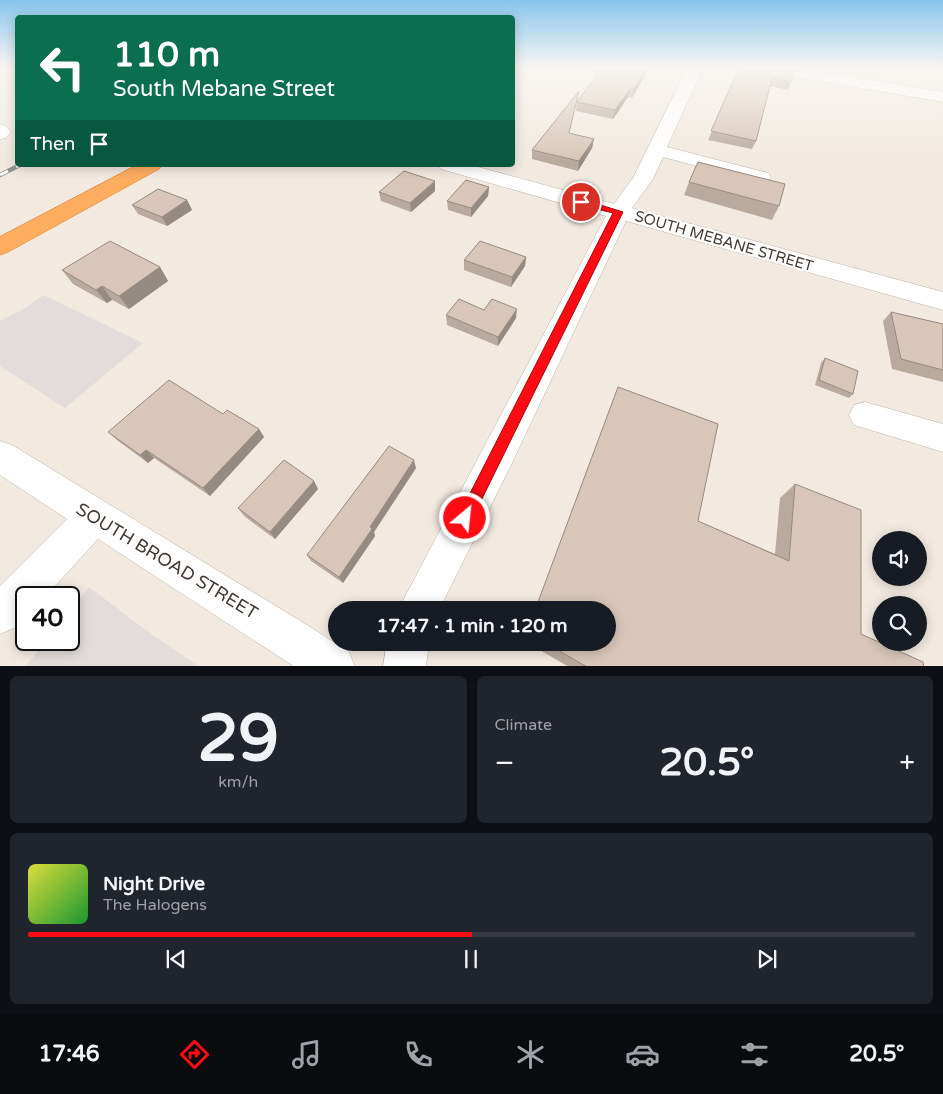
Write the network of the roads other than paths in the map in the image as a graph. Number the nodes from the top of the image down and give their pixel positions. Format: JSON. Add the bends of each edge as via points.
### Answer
{"nodes":[{"id":1,"x":681,"y":99,"type":"edge"},
{"id":2,"x":0,"y":130,"type":"edge"},
{"id":3,"x":0,"y":134,"type":"edge"},
{"id":4,"x":657,"y":150,"type":"junction"},
{"id":5,"x":148,"y":167,"type":"edge"},
{"id":6,"x":455,"y":167,"type":"edge"},
{"id":7,"x":761,"y":177,"type":"edge"},
{"id":8,"x":618,"y":212,"type":"junction"},
{"id":9,"x":0,"y":247,"type":"edge"},
{"id":10,"x":943,"y":301,"type":"edge"},
{"id":11,"x":865,"y":415,"type":"dead end"},
{"id":12,"x":943,"y":438,"type":"edge"},
{"id":13,"x":0,"y":456,"type":"edge"},
{"id":14,"x":94,"y":518,"type":"junction"},
{"id":15,"x":423,"y":601,"type":"edge"},
{"id":16,"x":0,"y":614,"type":"edge"},
{"id":17,"x":406,"y":651,"type":"edge"},
{"id":18,"x":334,"y":666,"type":"edge"},
{"id":19,"x":404,"y":666,"type":"edge"}],
"edges":[{"from":1,"to":4,"type":"street"},
{"from":2,"to":3,"type":"street"},
{"from":4,"to":7,"type":"street"},
{"from":4,"to":8,"type":"street","via":[[643,179]]},
{"from":5,"to":9,"type":"highway"},
{"from":6,"to":8,"type":"street","name":"SOUTH MEBANE STREET"},
{"from":8,"to":10,"type":"street","name":"SOUTH MEBANE STREET"},
{"from":8,"to":15,"type":"street"},
{"from":11,"to":12,"type":"street"},
{"from":13,"to":14,"type":"street","name":"SOUTH BROAD STREET"},
{"from":14,"to":16,"type":"street"},
{"from":14,"to":18,"type":"street","name":"SOUTH BROAD STREET"},
{"from":17,"to":19,"type":"street"}]}
